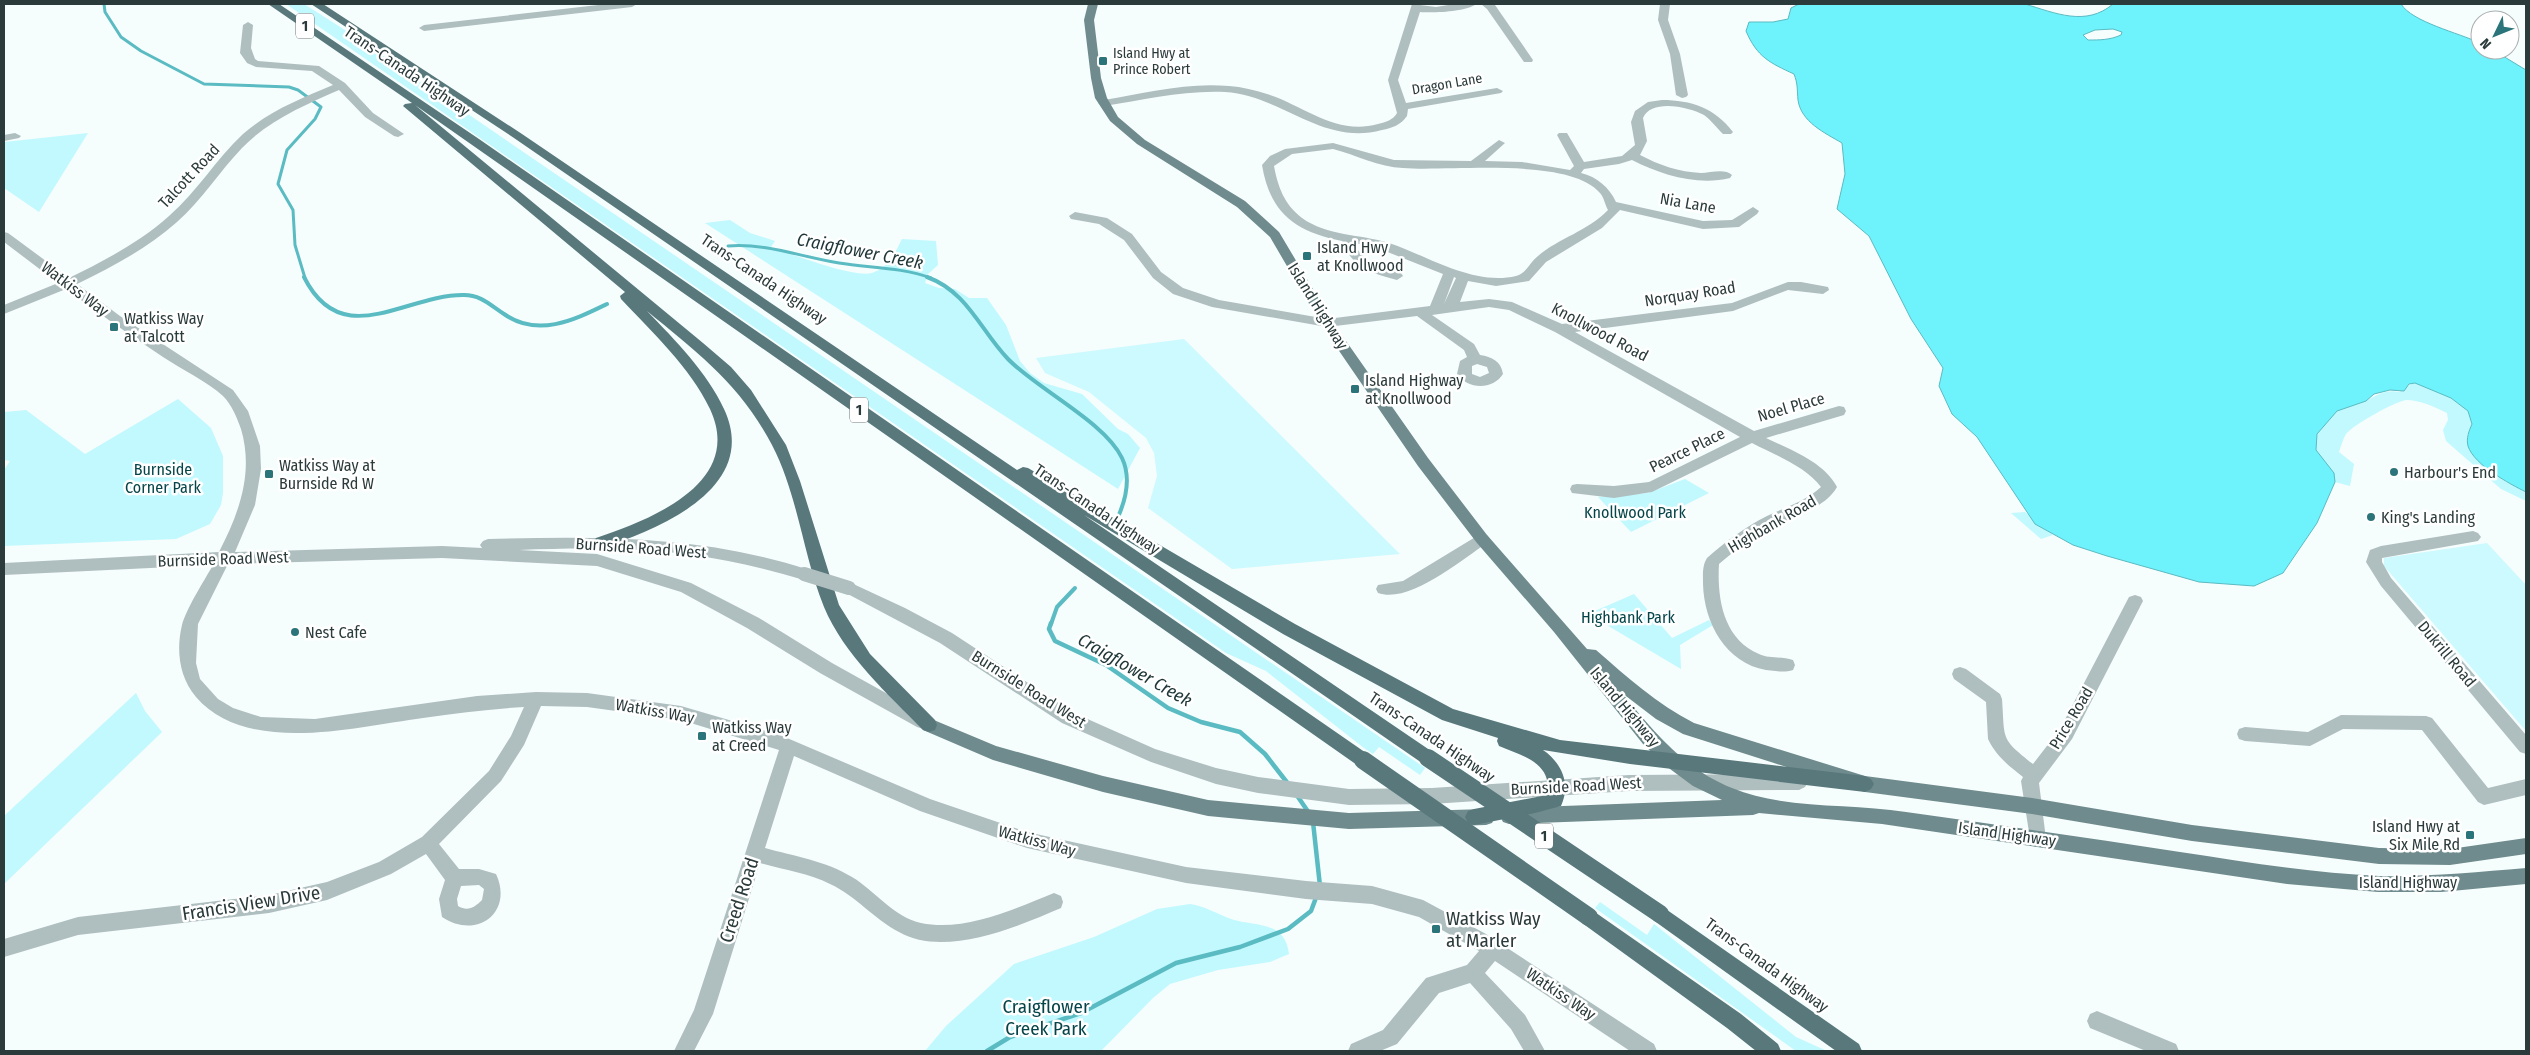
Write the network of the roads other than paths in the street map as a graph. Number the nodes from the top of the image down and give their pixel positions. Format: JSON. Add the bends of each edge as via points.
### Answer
{"nodes":[{"id":1,"x":273,"y":4,"type":"edge"},
{"id":2,"x":316,"y":4,"type":"edge"},
{"id":3,"x":632,"y":4,"type":"edge"},
{"id":4,"x":1093,"y":4,"type":"edge"},
{"id":5,"x":1470,"y":4,"type":"edge"},
{"id":6,"x":1486,"y":4,"type":"edge"},
{"id":7,"x":1665,"y":4,"type":"edge"},
{"id":8,"x":1417,"y":6,"type":"edge"},
{"id":9,"x":248,"y":25,"type":"dead end"},
{"id":10,"x":424,"y":28,"type":"dead end"},
{"id":11,"x":1528,"y":60,"type":"dead end"},
{"id":12,"x":356,"y":61,"type":"junction"},
{"id":13,"x":341,"y":85,"type":"junction"},
{"id":14,"x":1497,"y":91,"type":"dead end"},
{"id":15,"x":1682,"y":95,"type":"dead end"},
{"id":16,"x":1104,"y":103,"type":"junction"},
{"id":17,"x":1402,"y":107,"type":"junction"},
{"id":18,"x":1727,"y":132,"type":"dead end"},
{"id":19,"x":398,"y":134,"type":"dead end"},
{"id":20,"x":1564,"y":135,"type":"dead end"},
{"id":21,"x":1499,"y":143,"type":"dead end"},
{"id":22,"x":1632,"y":155,"type":"junction"},
{"id":23,"x":1475,"y":164,"type":"junction"},
{"id":24,"x":1577,"y":170,"type":"junction"},
{"id":25,"x":1726,"y":174,"type":"dead end"},
{"id":26,"x":1614,"y":205,"type":"junction"},
{"id":27,"x":1753,"y":210,"type":"dead end"},
{"id":28,"x":1075,"y":216,"type":"dead end"},
{"id":29,"x":4,"y":236,"type":"edge"},
{"id":30,"x":1347,"y":239,"type":"junction"},
{"id":31,"x":586,"y":253,"type":"junction"},
{"id":32,"x":1450,"y":272,"type":"junction"},
{"id":33,"x":1397,"y":276,"type":"dead end"},
{"id":34,"x":1463,"y":277,"type":"junction"},
{"id":35,"x":68,"y":284,"type":"junction"},
{"id":36,"x":1823,"y":290,"type":"dead end"},
{"id":37,"x":1451,"y":308,"type":"junction"},
{"id":38,"x":4,"y":310,"type":"edge"},
{"id":39,"x":1428,"y":312,"type":"junction"},
{"id":40,"x":1327,"y":323,"type":"junction"},
{"id":41,"x":1560,"y":329,"type":"junction"},
{"id":42,"x":1475,"y":359,"type":"dead end"},
{"id":43,"x":1839,"y":412,"type":"dead end"},
{"id":44,"x":956,"y":434,"type":"junction"},
{"id":45,"x":1752,"y":437,"type":"junction"},
{"id":46,"x":1830,"y":487,"type":"joint"},
{"id":47,"x":1577,"y":488,"type":"dead end"},
{"id":48,"x":2473,"y":537,"type":"dead end"},
{"id":49,"x":1482,"y":539,"type":"junction"},
{"id":50,"x":601,"y":542,"type":"junction"},
{"id":51,"x":442,"y":552,"type":"junction"},
{"id":52,"x":223,"y":559,"type":"junction"},
{"id":53,"x":4,"y":568,"type":"edge"},
{"id":54,"x":1384,"y":589,"type":"dead end"},
{"id":55,"x":2135,"y":601,"type":"dead end"},
{"id":56,"x":1560,"y":626,"type":"junction"},
{"id":57,"x":1787,"y":665,"type":"dead end"},
{"id":58,"x":1960,"y":674,"type":"dead end"},
{"id":59,"x":536,"y":699,"type":"junction"},
{"id":60,"x":1448,"y":715,"type":"junction"},
{"id":61,"x":929,"y":725,"type":"junction"},
{"id":62,"x":2245,"y":734,"type":"dead end"},
{"id":63,"x":789,"y":746,"type":"junction"},
{"id":64,"x":2526,"y":747,"type":"edge"},
{"id":65,"x":1672,"y":761,"type":"junction"},
{"id":66,"x":2034,"y":776,"type":"junction"},
{"id":67,"x":1699,"y":781,"type":"junction"},
{"id":68,"x":1865,"y":784,"type":"junction"},
{"id":69,"x":1559,"y":786,"type":"junction"},
{"id":70,"x":2526,"y":787,"type":"edge"},
{"id":71,"x":2032,"y":806,"type":"junction"},
{"id":72,"x":1765,"y":807,"type":"junction"},
{"id":73,"x":1474,"y":817,"type":"junction"},
{"id":74,"x":2037,"y":839,"type":"junction"},
{"id":75,"x":428,"y":843,"type":"junction"},
{"id":76,"x":2526,"y":846,"type":"edge"},
{"id":77,"x":754,"y":853,"type":"junction"},
{"id":78,"x":2526,"y":876,"type":"edge"},
{"id":79,"x":455,"y":878,"type":"dead end"},
{"id":80,"x":1054,"y":902,"type":"dead end"},
{"id":81,"x":4,"y":948,"type":"edge"},
{"id":82,"x":1493,"y":950,"type":"junction"},
{"id":83,"x":1473,"y":973,"type":"junction"},
{"id":84,"x":2098,"y":1021,"type":"dead end"},
{"id":85,"x":2143,"y":1047,"type":"edge"},
{"id":86,"x":684,"y":1051,"type":"edge"},
{"id":87,"x":1358,"y":1051,"type":"edge"},
{"id":88,"x":1535,"y":1051,"type":"edge"},
{"id":89,"x":1647,"y":1051,"type":"edge"},
{"id":90,"x":1771,"y":1051,"type":"edge"},
{"id":91,"x":1852,"y":1051,"type":"edge"},
{"id":92,"x":2169,"y":1051,"type":"edge"}],
"edges":[{"from":1,"to":12,"type":"highway","name":"Trans-Canada Highway","number":"1"},
{"from":2,"to":44,"type":"highway","name":"Trans-Canada Highway","number":"1","via":[[464,99]]},
{"from":3,"to":10,"type":"street"},
{"from":4,"to":16,"type":"main road","name":"Island Highway","via":[[1089,20],[1091,44]]},
{"from":5,"to":8,"type":"street","via":[[1436,10]]},
{"from":6,"to":11,"type":"street"},
{"from":7,"to":15,"type":"street","via":[[1663,20],[1676,54]]},
{"from":8,"to":17,"type":"street","via":[[1394,71],[1393,86]]},
{"from":9,"to":13,"type":"street","via":[[245,56],[249,61],[315,68]]},
{"from":12,"to":31,"type":"highway"},
{"from":12,"to":90,"type":"highway","name":"Trans-Canada Highway","number":"1","bridge":true,"via":[[1589,917]]},
{"from":13,"to":19,"type":"street","via":[[369,115]]},
{"from":13,"to":35,"type":"street","name":"Talcott Road","via":[[291,108],[247,137],[189,204],[170,221],[132,248]]},
{"from":14,"to":17,"type":"street","name":"Dragon Lane"},
{"from":16,"to":17,"type":"street","via":[[1190,90],[1226,89],[1263,96],[1328,127],[1353,132],[1393,123],[1401,117]]},
{"from":16,"to":40,"type":"main road","name":"Island Highway","via":[[1133,136],[1241,204],[1275,235]]},
{"from":18,"to":22,"type":"street","via":[[1707,112],[1692,105],[1656,104],[1639,113],[1637,123],[1642,141]]},
{"from":20,"to":24,"type":"street"},
{"from":21,"to":23,"type":"street"},
{"from":22,"to":24,"type":"street"},
{"from":22,"to":25,"type":"street","via":[[1670,172],[1702,178]]},
{"from":23,"to":24,"type":"street","via":[[1518,164]]},
{"from":23,"to":30,"type":"street","via":[[1404,165],[1333,146],[1287,151],[1275,156],[1268,165],[1273,192],[1285,207],[1314,229]]},
{"from":24,"to":26,"type":"street","via":[[1603,189]]},
{"from":26,"to":27,"type":"street","name":"Nia Lane","via":[[1703,225],[1722,226],[1736,224]]},
{"from":26,"to":34,"type":"street","via":[[1614,211],[1604,223],[1552,251],[1525,277],[1508,282]]},
{"from":28,"to":40,"type":"street","name":"Knollwood Road","via":[[1103,221],[1128,237],[1157,275],[1178,291],[1217,304]]},
{"from":29,"to":35,"type":"street","name":"Watkiss Way"},
{"from":30,"to":32,"type":"street","via":[[1382,245]]},
{"from":30,"to":33,"type":"street","via":[[1357,260],[1370,268]]},
{"from":31,"to":50,"type":"highway","via":[[660,333],[701,384],[722,422],[725,440],[714,475],[688,502],[670,516]]},
{"from":31,"to":61,"type":"highway","via":[[726,370],[746,393],[779,445],[832,607],[864,659]]},
{"from":32,"to":34,"type":"street"},
{"from":32,"to":39,"type":"street"},
{"from":34,"to":37,"type":"street"},
{"from":35,"to":38,"type":"street","name":"Talcott Road"},
{"from":35,"to":52,"type":"street","name":"Watkiss Way","via":[[228,393],[243,415],[254,446],[254,469],[245,512]]},
{"from":36,"to":41,"type":"street","name":"Norquay Road","via":[[1787,286],[1751,302],[1733,306]]},
{"from":37,"to":39,"type":"street","name":"Knollwood Road"},
{"from":37,"to":41,"type":"street","name":"Knollwood Road","via":[[1502,304]]},
{"from":39,"to":40,"type":"street","name":"Knollwood Road"},
{"from":39,"to":42,"type":"street","via":[[1469,347]]},
{"from":40,"to":49,"type":"main road","name":"Island Highway","via":[[1423,462]]},
{"from":41,"to":45,"type":"street","name":"Knollwood Road"},
{"from":43,"to":45,"type":"street","name":"Noel Place"},
{"from":44,"to":60,"type":"highway","via":[[1289,630]]},
{"from":44,"to":91,"type":"highway","name":"Trans-Canada Highway","number":"1","bridge":true,"via":[[1660,914]]},
{"from":45,"to":46,"type":"street","name":"Knollwood Road","via":[[1791,456],[1821,476]]},
{"from":45,"to":47,"type":"street","name":"Pearce Place","via":[[1652,487],[1614,492]]},
{"from":46,"to":57,"type":"street","name":"Highbank Road","via":[[1821,497],[1731,544],[1712,562],[1711,601],[1719,625],[1749,658]]},
{"from":48,"to":64,"type":"street","name":"Dukrill Road","via":[[2380,552],[2373,558],[2386,582]]},
{"from":49,"to":54,"type":"street","via":[[1406,587]]},
{"from":49,"to":56,"type":"main road","name":"Island Highway"},
{"from":50,"to":51,"type":"street","name":"Burnside Road West","via":[[485,545]]},
{"from":50,"to":69,"type":"street","name":"Burnside Road West","bridge":true,"via":[[718,553],[848,588],[946,638],[1068,718],[1151,755],[1216,776],[1349,797],[1432,796]]},
{"from":51,"to":52,"type":"street","name":"Burnside Road West"},
{"from":51,"to":61,"type":"street","name":"Burnside Road West","via":[[597,560],[686,586]]},
{"from":52,"to":53,"type":"street","name":"Burnside Road West"},
{"from":52,"to":59,"type":"street","name":"Watkiss Way","via":[[190,624],[188,663],[193,682],[212,704],[228,714],[261,724],[315,726],[477,703]]},
{"from":55,"to":66,"type":"street","name":"Price Road","via":[[2066,734]]},
{"from":56,"to":65,"type":"main road","name":"Island Highway","via":[[1628,715]]},
{"from":56,"to":68,"type":"main road","name":"Island Highway","via":[[1621,683],[1673,721],[1713,738]]},
{"from":58,"to":66,"type":"street","via":[[1994,699],[1996,739],[2004,751]]},
{"from":59,"to":63,"type":"street","name":"Watkiss Way","via":[[586,700],[681,713]]},
{"from":59,"to":75,"type":"street","name":"Francis View Drive","via":[[518,740],[494,776]]},
{"from":60,"to":65,"type":"highway","via":[[1560,747]]},
{"from":60,"to":69,"type":"highway","via":[[1540,756],[1556,771]]},
{"from":61,"to":73,"type":"main road","name":"Burnside Road West","via":[[993,753],[1103,784],[1208,808],[1339,820]]},
{"from":62,"to":70,"type":"street","via":[[2310,739],[2341,722],[2426,723],[2484,797]]},
{"from":63,"to":77,"type":"street","name":"Creed Road"},
{"from":63,"to":82,"type":"street","name":"Watkiss Way","via":[[926,805],[1027,840],[1186,875],[1306,890],[1372,894],[1424,909]]},
{"from":65,"to":67,"type":"main road","name":"Island Highway"},
{"from":65,"to":68,"type":"highway"},
{"from":66,"to":71,"type":"street","via":[[2030,781]]},
{"from":67,"to":68,"type":"street","name":"Burnside Road West"},
{"from":67,"to":69,"type":"street","name":"Burnside Road West"},
{"from":67,"to":72,"type":"main road","name":"Island Highway"},
{"from":68,"to":71,"type":"main road","name":"Island Highway"},
{"from":69,"to":73,"type":"highway","via":[[1556,800]]},
{"from":71,"to":74,"type":"street"},
{"from":71,"to":76,"type":"main road","name":"Island Highway","via":[[2192,833],[2379,856],[2450,858]]},
{"from":72,"to":73,"type":"main road","name":"Burnside Road West"},
{"from":72,"to":74,"type":"main road","name":"Island Highway","via":[[1882,816]]},
{"from":74,"to":78,"type":"main road","name":"Island Highway","via":[[2287,876],[2378,884],[2441,884]]},
{"from":75,"to":79,"type":"street"},
{"from":75,"to":81,"type":"street","name":"Francis View Drive","via":[[385,868],[327,891],[269,904],[78,926]]},
{"from":77,"to":80,"type":"street","via":[[836,877],[908,927],[930,934],[962,933]]},
{"from":77,"to":86,"type":"street","name":"Creed Road","via":[[703,1014]]},
{"from":82,"to":83,"type":"street"},
{"from":82,"to":89,"type":"street","name":"Watkiss Way"},
{"from":83,"to":87,"type":"street","via":[[1433,985],[1390,1037]]},
{"from":83,"to":88,"type":"street","via":[[1518,1022]]},
{"from":84,"to":85,"type":"street"},
{"from":85,"to":92,"type":"street"}]}
